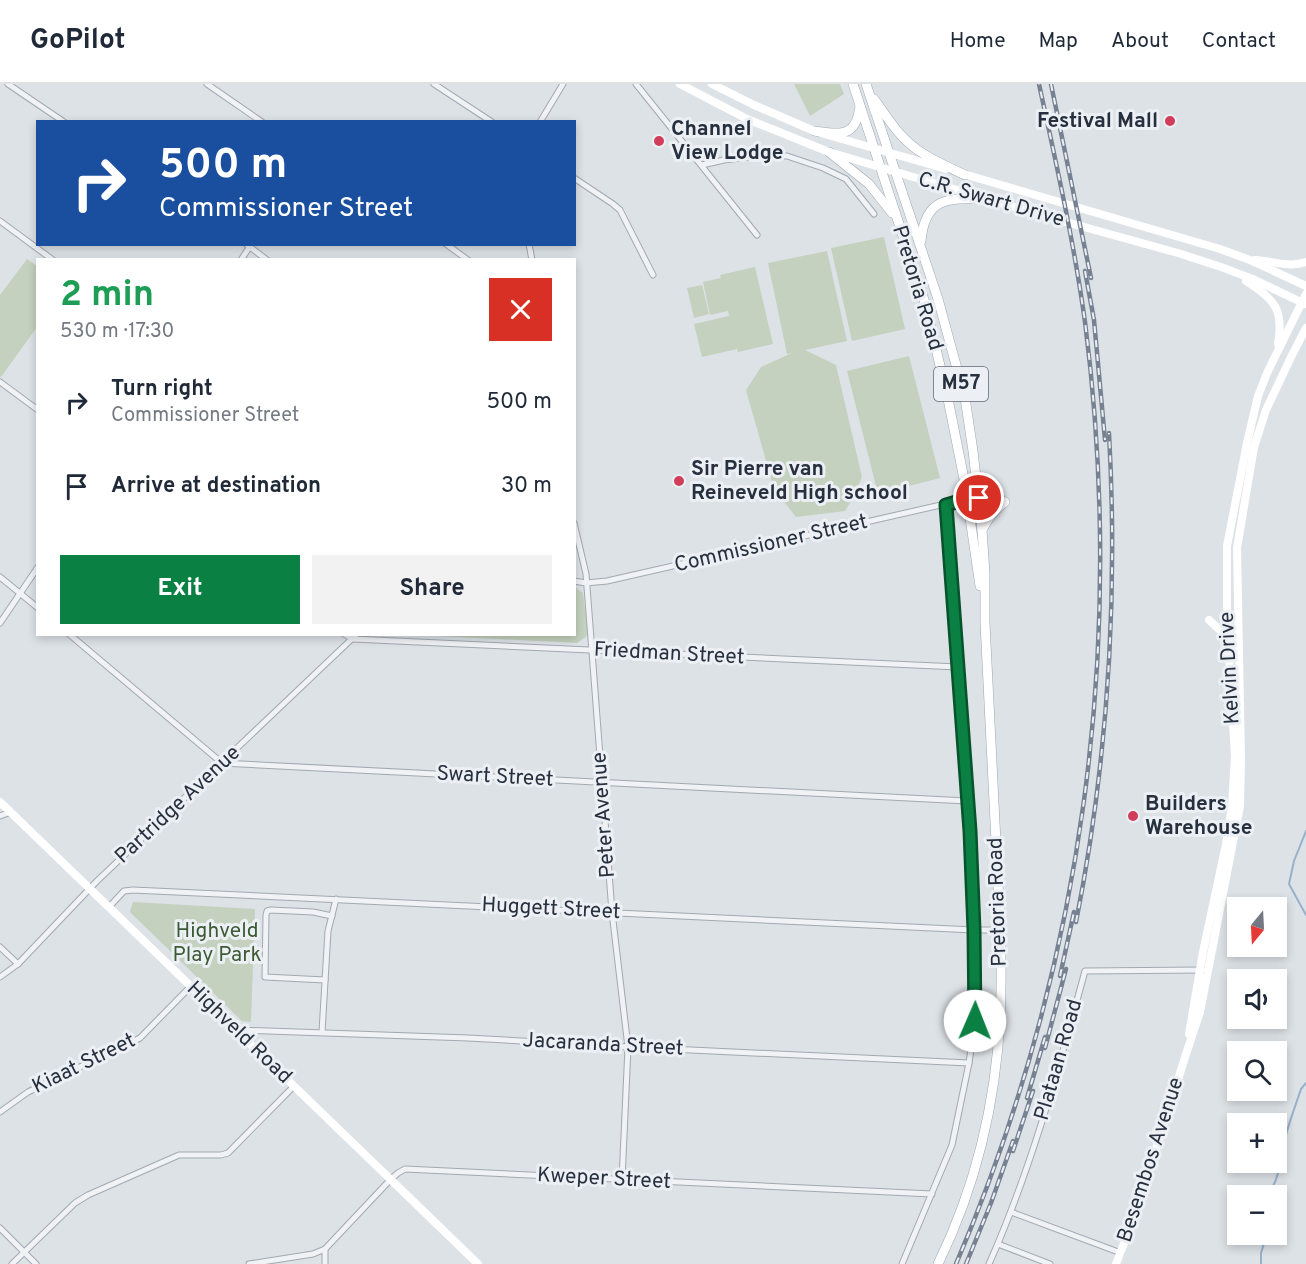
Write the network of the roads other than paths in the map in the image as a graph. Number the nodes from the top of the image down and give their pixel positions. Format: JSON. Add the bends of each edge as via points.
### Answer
{"nodes":[{"id":1,"x":8,"y":84,"type":"edge"},
{"id":2,"x":207,"y":84,"type":"edge"},
{"id":3,"x":434,"y":84,"type":"edge"},
{"id":4,"x":564,"y":84,"type":"edge"},
{"id":5,"x":636,"y":84,"type":"edge"},
{"id":6,"x":680,"y":84,"type":"edge"},
{"id":7,"x":712,"y":84,"type":"edge"},
{"id":8,"x":853,"y":84,"type":"edge"},
{"id":9,"x":867,"y":87,"type":"edge"},
{"id":10,"x":860,"y":104,"type":"junction"},
{"id":11,"x":61,"y":120,"type":"edge"},
{"id":12,"x":259,"y":120,"type":"edge"},
{"id":13,"x":489,"y":120,"type":"edge"},
{"id":14,"x":541,"y":120,"type":"edge"},
{"id":15,"x":813,"y":131,"type":"junction"},
{"id":16,"x":874,"y":149,"type":"junction"},
{"id":17,"x":829,"y":152,"type":"junction"},
{"id":18,"x":890,"y":154,"type":"junction"},
{"id":19,"x":702,"y":165,"type":"junction"},
{"id":20,"x":882,"y":168,"type":"junction"},
{"id":21,"x":897,"y":172,"type":"junction"},
{"id":22,"x":964,"y":175,"type":"junction"},
{"id":23,"x":576,"y":179,"type":"edge"},
{"id":24,"x":985,"y":199,"type":"junction"},
{"id":25,"x":874,"y":214,"type":"dead end"},
{"id":26,"x":897,"y":219,"type":"junction"},
{"id":27,"x":0,"y":221,"type":"edge"},
{"id":28,"x":758,"y":236,"type":"dead end"},
{"id":29,"x":250,"y":246,"type":"edge"},
{"id":30,"x":449,"y":246,"type":"edge"},
{"id":31,"x":921,"y":248,"type":"junction"},
{"id":32,"x":50,"y":258,"type":"edge"},
{"id":33,"x":265,"y":258,"type":"edge"},
{"id":34,"x":465,"y":258,"type":"edge"},
{"id":35,"x":1250,"y":260,"type":"junction"},
{"id":36,"x":1306,"y":262,"type":"edge"},
{"id":37,"x":1224,"y":268,"type":"junction"},
{"id":38,"x":652,"y":275,"type":"dead end"},
{"id":39,"x":1306,"y":286,"type":"edge"},
{"id":40,"x":1306,"y":294,"type":"edge"},
{"id":41,"x":1304,"y":303,"type":"edge"},
{"id":42,"x":1306,"y":328,"type":"edge"},
{"id":43,"x":1276,"y":355,"type":"junction"},
{"id":44,"x":0,"y":382,"type":"edge"},
{"id":45,"x":36,"y":409,"type":"edge"},
{"id":46,"x":976,"y":476,"type":"junction"},
{"id":47,"x":965,"y":486,"type":"junction"},
{"id":48,"x":979,"y":498,"type":"junction"},
{"id":49,"x":967,"y":499,"type":"junction"},
{"id":50,"x":949,"y":504,"type":"junction"},
{"id":51,"x":982,"y":530,"type":"junction"},
{"id":52,"x":576,"y":532,"type":"edge"},
{"id":53,"x":36,"y":570,"type":"edge"},
{"id":54,"x":0,"y":576,"type":"edge"},
{"id":55,"x":576,"y":581,"type":"edge"},
{"id":56,"x":586,"y":583,"type":"junction"},
{"id":57,"x":20,"y":593,"type":"junction"},
{"id":58,"x":984,"y":603,"type":"junction"},
{"id":59,"x":36,"y":606,"type":"edge"},
{"id":60,"x":1209,"y":620,"type":"dead end"},
{"id":61,"x":0,"y":623,"type":"edge"},
{"id":62,"x":71,"y":636,"type":"edge"},
{"id":63,"x":355,"y":637,"type":"edge"},
{"id":64,"x":1228,"y":643,"type":"junction"},
{"id":65,"x":592,"y":650,"type":"junction"},
{"id":66,"x":958,"y":668,"type":"junction"},
{"id":67,"x":222,"y":763,"type":"junction"},
{"id":68,"x":602,"y":782,"type":"junction"},
{"id":69,"x":0,"y":801,"type":"edge"},
{"id":70,"x":967,"y":801,"type":"junction"},
{"id":71,"x":11,"y":812,"type":"junction"},
{"id":72,"x":0,"y":816,"type":"edge"},
{"id":73,"x":90,"y":889,"type":"junction"},
{"id":74,"x":336,"y":899,"type":"junction"},
{"id":75,"x":109,"y":907,"type":"junction"},
{"id":76,"x":612,"y":912,"type":"junction"},
{"id":77,"x":332,"y":916,"type":"junction"},
{"id":78,"x":974,"y":930,"type":"junction"},
{"id":79,"x":1000,"y":930,"type":"junction"},
{"id":80,"x":0,"y":946,"type":"edge"},
{"id":81,"x":18,"y":964,"type":"junction"},
{"id":82,"x":1199,"y":970,"type":"junction"},
{"id":83,"x":1208,"y":970,"type":"junction"},
{"id":84,"x":0,"y":977,"type":"edge"},
{"id":85,"x":325,"y":980,"type":"junction"},
{"id":86,"x":191,"y":986,"type":"junction"},
{"id":87,"x":236,"y":1030,"type":"junction"},
{"id":88,"x":322,"y":1032,"type":"junction"},
{"id":89,"x":628,"y":1047,"type":"junction"},
{"id":90,"x":1186,"y":1053,"type":"junction"},
{"id":91,"x":969,"y":1063,"type":"junction"},
{"id":92,"x":294,"y":1086,"type":"junction"},
{"id":93,"x":0,"y":1112,"type":"edge"},
{"id":94,"x":391,"y":1179,"type":"junction"},
{"id":95,"x":622,"y":1180,"type":"junction"},
{"id":96,"x":932,"y":1194,"type":"junction"},
{"id":97,"x":1011,"y":1212,"type":"junction"},
{"id":98,"x":0,"y":1228,"type":"edge"},
{"id":99,"x":998,"y":1244,"type":"junction"},
{"id":100,"x":325,"y":1250,"type":"junction"},
{"id":101,"x":24,"y":1252,"type":"junction"},
{"id":102,"x":1121,"y":1253,"type":"junction"},
{"id":103,"x":12,"y":1264,"type":"edge"},
{"id":104,"x":36,"y":1264,"type":"edge"},
{"id":105,"x":249,"y":1264,"type":"edge"},
{"id":106,"x":325,"y":1264,"type":"edge"},
{"id":107,"x":478,"y":1264,"type":"edge"},
{"id":108,"x":902,"y":1264,"type":"edge"},
{"id":109,"x":938,"y":1264,"type":"edge"},
{"id":110,"x":989,"y":1264,"type":"edge"},
{"id":111,"x":1050,"y":1264,"type":"edge"},
{"id":112,"x":1116,"y":1264,"type":"edge"}],
"edges":[{"from":1,"to":11,"type":"street"},
{"from":2,"to":12,"type":"street"},
{"from":3,"to":13,"type":"street"},
{"from":4,"to":14,"type":"street"},
{"from":5,"to":19,"type":"street"},
{"from":6,"to":17,"type":"street","name":"C.R. Swart Drive","via":[[747,119]]},
{"from":7,"to":15,"type":"street","name":"C.R. Swart Drive"},
{"from":8,"to":10,"type":"main road","name":"Pretoria Road","number":"M57"},
{"from":9,"to":18,"type":"main road","name":"Pretoria Road","number":"M57"},
{"from":9,"to":22,"type":"main road","via":[[900,134],[915,148]]},
{"from":10,"to":15,"type":"main road","via":[[857,122],[848,131]]},
{"from":10,"to":16,"type":"main road","name":"Pretoria Road","number":"M57"},
{"from":15,"to":16,"type":"street","name":"C.R. Swart Drive"},
{"from":16,"to":18,"type":"street","name":"C.R. Swart Drive"},
{"from":16,"to":20,"type":"main road","name":"Pretoria Road","number":"M57"},
{"from":17,"to":20,"type":"street","name":"C.R. Swart Drive"},
{"from":17,"to":26,"type":"main road","via":[[869,183]]},
{"from":18,"to":21,"type":"main road","name":"Pretoria Road","number":"M57"},
{"from":18,"to":22,"type":"street","name":"C.R. Swart Drive"},
{"from":19,"to":25,"type":"street","via":[[764,155],[787,156],[846,179]]},
{"from":19,"to":28,"type":"street"},
{"from":20,"to":21,"type":"street","name":"C.R. Swart Drive"},
{"from":20,"to":26,"type":"main road","name":"Pretoria Road","number":"M57"},
{"from":21,"to":24,"type":"street","name":"C.R. Swart Drive"},
{"from":21,"to":31,"type":"main road","name":"Pretoria Road","number":"M57"},
{"from":22,"to":35,"type":"street","name":"C.R. Swart Drive"},
{"from":23,"to":38,"type":"street","via":[[620,210]]},
{"from":24,"to":31,"type":"main road","via":[[960,198],[935,206],[922,226]]},
{"from":24,"to":37,"type":"street","name":"C.R. Swart Drive"},
{"from":26,"to":47,"type":"main road","name":"Pretoria Road","number":"M57","via":[[925,303]]},
{"from":27,"to":32,"type":"street"},
{"from":29,"to":33,"type":"street"},
{"from":30,"to":34,"type":"street"},
{"from":31,"to":46,"type":"main road","name":"Pretoria Road","number":"M57","via":[[964,398]]},
{"from":35,"to":36,"type":"street","via":[[1290,265]]},
{"from":35,"to":39,"type":"street","name":"C.R. Swart Drive"},
{"from":37,"to":41,"type":"street","name":"C.R. Swart Drive"},
{"from":37,"to":43,"type":"street","via":[[1265,294],[1276,307],[1281,329]]},
{"from":40,"to":41,"type":"street","name":"Kelvin Drive"},
{"from":41,"to":43,"type":"street","name":"Kelvin Drive"},
{"from":42,"to":83,"type":"street","name":"Kelvin Drive","via":[[1266,410],[1254,447],[1236,548],[1239,806]]},
{"from":43,"to":64,"type":"street","name":"Kelvin Drive","via":[[1258,396],[1227,546]]},
{"from":44,"to":45,"type":"street"},
{"from":46,"to":48,"type":"main road","name":"Pretoria Road","number":"M57"},
{"from":46,"to":51,"type":"main road","via":[[1004,502],[986,520]]},
{"from":47,"to":49,"type":"main road","name":"Pretoria Road","number":"M57"},
{"from":47,"to":50,"type":"main road"},
{"from":48,"to":49,"type":"street","name":"Commissioner Street"},
{"from":48,"to":51,"type":"main road","name":"Pretoria Road","number":"M57"},
{"from":49,"to":50,"type":"street","name":"Commissioner Street"},
{"from":49,"to":58,"type":"main road","name":"Pretoria Road","number":"M57"},
{"from":50,"to":56,"type":"street","name":"Commissioner Street"},
{"from":50,"to":66,"type":"street"},
{"from":51,"to":58,"type":"main road","name":"Pretoria Road","number":"M57"},
{"from":52,"to":56,"type":"street","name":"Peter Avenue"},
{"from":53,"to":57,"type":"street"},
{"from":54,"to":57,"type":"street"},
{"from":55,"to":56,"type":"street","name":"Commissioner Street"},
{"from":56,"to":65,"type":"street","name":"Peter Avenue"},
{"from":57,"to":59,"type":"street"},
{"from":57,"to":61,"type":"street"},
{"from":58,"to":79,"type":"main road","name":"Pretoria Road","number":"M57"},
{"from":60,"to":64,"type":"street"},
{"from":62,"to":67,"type":"street"},
{"from":63,"to":65,"type":"street","name":"Friedman Street"},
{"from":63,"to":67,"type":"street","name":"Partridge Avenue"},
{"from":64,"to":82,"type":"street","name":"Kelvin Drive","via":[[1235,757],[1232,806]]},
{"from":65,"to":66,"type":"street","name":"Friedman Street"},
{"from":65,"to":68,"type":"street","name":"Peter Avenue"},
{"from":66,"to":70,"type":"street"},
{"from":67,"to":68,"type":"street","name":"Swart Street"},
{"from":67,"to":73,"type":"street","name":"Partridge Avenue"},
{"from":68,"to":70,"type":"street","name":"Swart Street"},
{"from":68,"to":76,"type":"street","name":"Peter Avenue"},
{"from":69,"to":71,"type":"street","name":"Highveld Road"},
{"from":70,"to":78,"type":"street"},
{"from":71,"to":72,"type":"street"},
{"from":71,"to":73,"type":"street","name":"Highveld Road"},
{"from":73,"to":75,"type":"street","name":"Highveld Road"},
{"from":73,"to":81,"type":"street","name":"Partridge Avenue"},
{"from":74,"to":75,"type":"street","name":"Huggett Street","via":[[133,890],[124,891]]},
{"from":74,"to":76,"type":"street","name":"Huggett Street"},
{"from":74,"to":77,"type":"street"},
{"from":75,"to":86,"type":"street","name":"Highveld Road"},
{"from":76,"to":78,"type":"street","name":"Huggett Street"},
{"from":76,"to":89,"type":"street","name":"Peter Avenue"},
{"from":77,"to":85,"type":"street"},
{"from":77,"to":85,"type":"street","via":[[300,911],[266,913],[265,977]]},
{"from":78,"to":79,"type":"street","name":"Huggett Street"},
{"from":78,"to":91,"type":"street","via":[[975,1021]]},
{"from":79,"to":109,"type":"main road","name":"Pretoria Road","number":"M57","via":[[999,1039],[990,1109],[974,1176]]},
{"from":80,"to":81,"type":"street"},
{"from":81,"to":84,"type":"street","name":"Partridge Avenue"},
{"from":82,"to":83,"type":"street","name":"Plataan Road"},
{"from":82,"to":90,"type":"street","name":"Kelvin Drive"},
{"from":82,"to":97,"type":"street","name":"Plataan Road","via":[[1085,970]]},
{"from":83,"to":90,"type":"street","name":"Kelvin Drive","via":[[1200,1012]]},
{"from":85,"to":88,"type":"street"},
{"from":86,"to":87,"type":"street","name":"Highveld Road"},
{"from":86,"to":93,"type":"street","name":"Kiaat Street","via":[[140,1038],[34,1088]]},
{"from":87,"to":88,"type":"street","name":"Jacaranda Street"},
{"from":87,"to":92,"type":"street","name":"Highveld Road"},
{"from":88,"to":89,"type":"street","name":"Jacaranda Street"},
{"from":89,"to":91,"type":"street","name":"Jacaranda Street"},
{"from":89,"to":95,"type":"street","name":"Peter Avenue"},
{"from":90,"to":102,"type":"street","name":"Besembos Avenue"},
{"from":91,"to":96,"type":"street","via":[[952,1145]]},
{"from":92,"to":94,"type":"street","name":"Highveld Road"},
{"from":92,"to":101,"type":"street","via":[[228,1153],[178,1155],[88,1195]]},
{"from":94,"to":95,"type":"street","name":"Kweper Street","via":[[411,1169]]},
{"from":94,"to":100,"type":"street","name":"Kweper Street"},
{"from":94,"to":107,"type":"street","name":"Highveld Road"},
{"from":95,"to":96,"type":"street","name":"Kweper Street"},
{"from":96,"to":108,"type":"street"},
{"from":97,"to":99,"type":"street","name":"Plataan Road"},
{"from":97,"to":102,"type":"street"},
{"from":98,"to":101,"type":"street"},
{"from":99,"to":110,"type":"street","name":"Plataan Road"},
{"from":99,"to":111,"type":"street"},
{"from":100,"to":105,"type":"street"},
{"from":100,"to":106,"type":"street"},
{"from":101,"to":103,"type":"street"},
{"from":101,"to":104,"type":"street"},
{"from":102,"to":112,"type":"street","name":"Besembos Avenue"}]}
